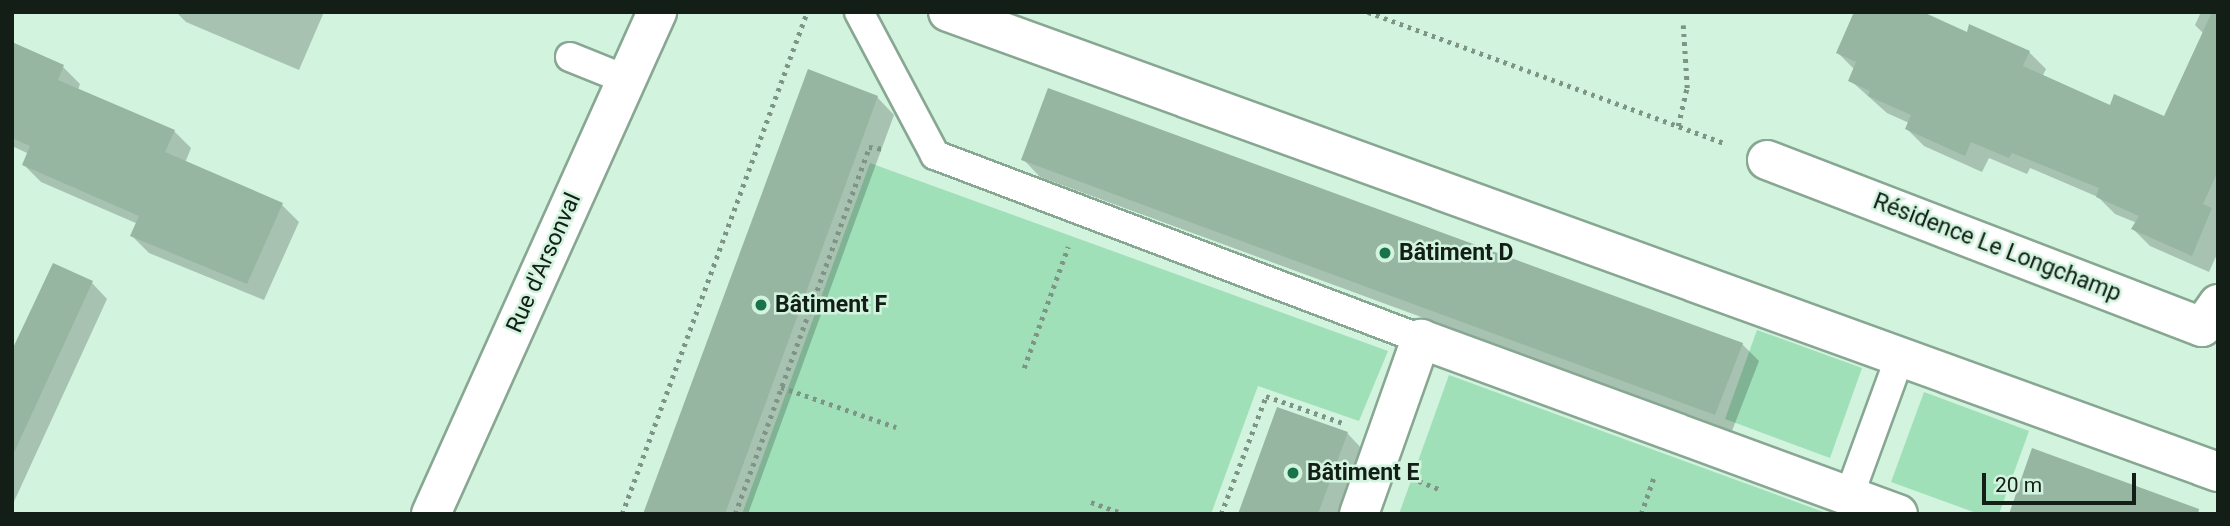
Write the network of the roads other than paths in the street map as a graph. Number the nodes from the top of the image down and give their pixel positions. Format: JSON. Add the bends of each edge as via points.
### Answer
{"nodes":[{"id":1,"x":657,"y":12,"type":"edge"},
{"id":2,"x":859,"y":12,"type":"edge"},
{"id":3,"x":948,"y":12,"type":"edge"},
{"id":4,"x":570,"y":57,"type":"dead end"},
{"id":5,"x":627,"y":80,"type":"junction"},
{"id":6,"x":1767,"y":160,"type":"road end"},
{"id":7,"x":2218,"y":304,"type":"edge"},
{"id":8,"x":1421,"y":339,"type":"junction"},
{"id":9,"x":1900,"y":357,"type":"junction"},
{"id":10,"x":2218,"y":472,"type":"edge"},
{"id":11,"x":1849,"y":496,"type":"junction"},
{"id":12,"x":431,"y":514,"type":"edge"},
{"id":13,"x":1359,"y":514,"type":"edge"},
{"id":14,"x":1898,"y":514,"type":"edge"}],
"edges":[{"from":1,"to":5,"type":"street","name":"Rue d'Arsonval"},
{"from":2,"to":8,"type":"lane","via":[[934,155]]},
{"from":3,"to":9,"type":"street"},
{"from":4,"to":5,"type":"lane"},
{"from":5,"to":12,"type":"street","name":"Rue d'Arsonval"},
{"from":6,"to":7,"type":"street","name":"Résidence Le Longchamp","via":[[2202,327]]},
{"from":8,"to":11,"type":"street"},
{"from":8,"to":13,"type":"street"},
{"from":9,"to":10,"type":"street"},
{"from":9,"to":11,"type":"lane"},
{"from":11,"to":14,"type":"street"}]}
